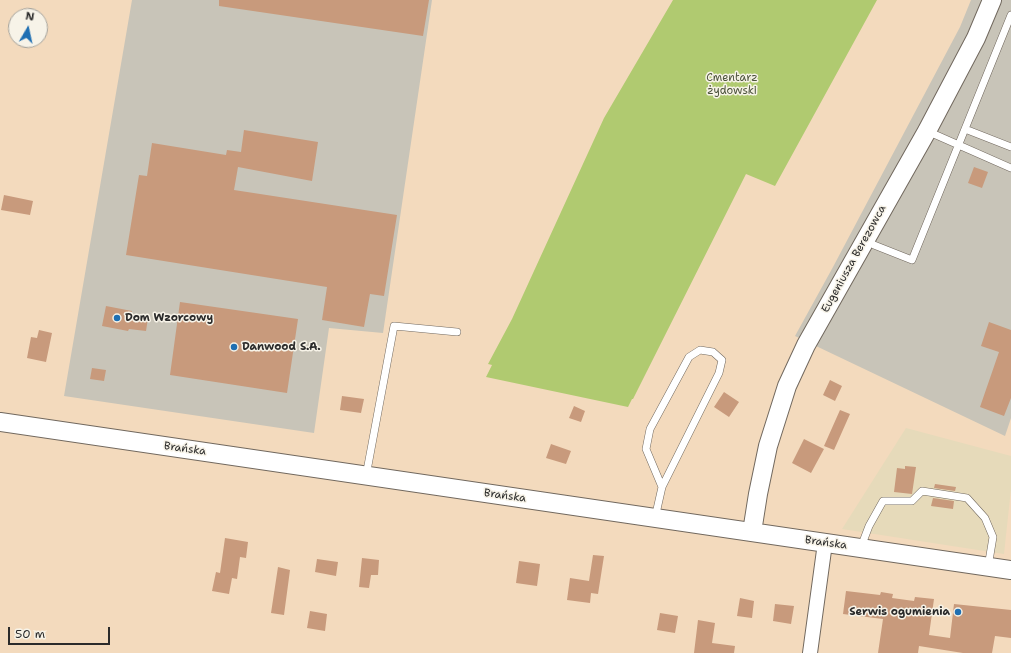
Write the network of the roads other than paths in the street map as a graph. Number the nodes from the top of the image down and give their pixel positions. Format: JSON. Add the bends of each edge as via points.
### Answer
{"nodes":[{"id":1,"x":992,"y":0,"type":"edge"},
{"id":2,"x":1011,"y":15,"type":"edge"},
{"id":3,"x":965,"y":129,"type":"junction"},
{"id":4,"x":927,"y":131,"type":"junction"},
{"id":5,"x":958,"y":145,"type":"junction"},
{"id":6,"x":1011,"y":147,"type":"edge"},
{"id":7,"x":1011,"y":168,"type":"edge"},
{"id":8,"x":866,"y":239,"type":"junction"},
{"id":9,"x":456,"y":332,"type":"dead end"},
{"id":10,"x":0,"y":422,"type":"edge"},
{"id":11,"x":366,"y":476,"type":"junction"},
{"id":12,"x":662,"y":487,"type":"junction"},
{"id":13,"x":655,"y":518,"type":"junction"},
{"id":14,"x":752,"y":532,"type":"junction"},
{"id":15,"x":826,"y":543,"type":"junction"},
{"id":16,"x":861,"y":548,"type":"junction"},
{"id":17,"x":988,"y":567,"type":"junction"},
{"id":18,"x":1011,"y":570,"type":"edge"},
{"id":19,"x":810,"y":653,"type":"edge"}],
"edges":[{"from":1,"to":4,"type":"street","name":"Eugeniusza Berezowca","via":[[976,38]]},
{"from":2,"to":3,"type":"lane"},
{"from":3,"to":5,"type":"lane"},
{"from":3,"to":6,"type":"lane"},
{"from":4,"to":5,"type":"lane"},
{"from":4,"to":8,"type":"street","name":"Eugeniusza Berezowca"},
{"from":5,"to":7,"type":"lane"},
{"from":5,"to":8,"type":"lane","via":[[912,260],[874,245]]},
{"from":8,"to":14,"type":"street","name":"Eugeniusza Berezowca","via":[[806,345],[787,386],[768,446]]},
{"from":9,"to":11,"type":"lane","via":[[394,326]]},
{"from":10,"to":11,"type":"street","name":"Brańska"},
{"from":11,"to":13,"type":"street","name":"Brańska"},
{"from":12,"to":12,"type":"lane","via":[[719,373],[722,360],[713,352],[700,350],[689,357],[650,429],[646,449]]},
{"from":12,"to":13,"type":"lane"},
{"from":13,"to":14,"type":"street","name":"Brańska"},
{"from":14,"to":15,"type":"street","name":"Brańska"},
{"from":15,"to":16,"type":"street","name":"Brańska"},
{"from":15,"to":19,"type":"street"},
{"from":16,"to":17,"type":"street","name":"Brańska"},
{"from":16,"to":17,"type":"lane","via":[[869,526],[883,501],[912,502],[922,491],[967,498],[985,518],[993,537]]},
{"from":17,"to":18,"type":"street","name":"Brańska"}]}
